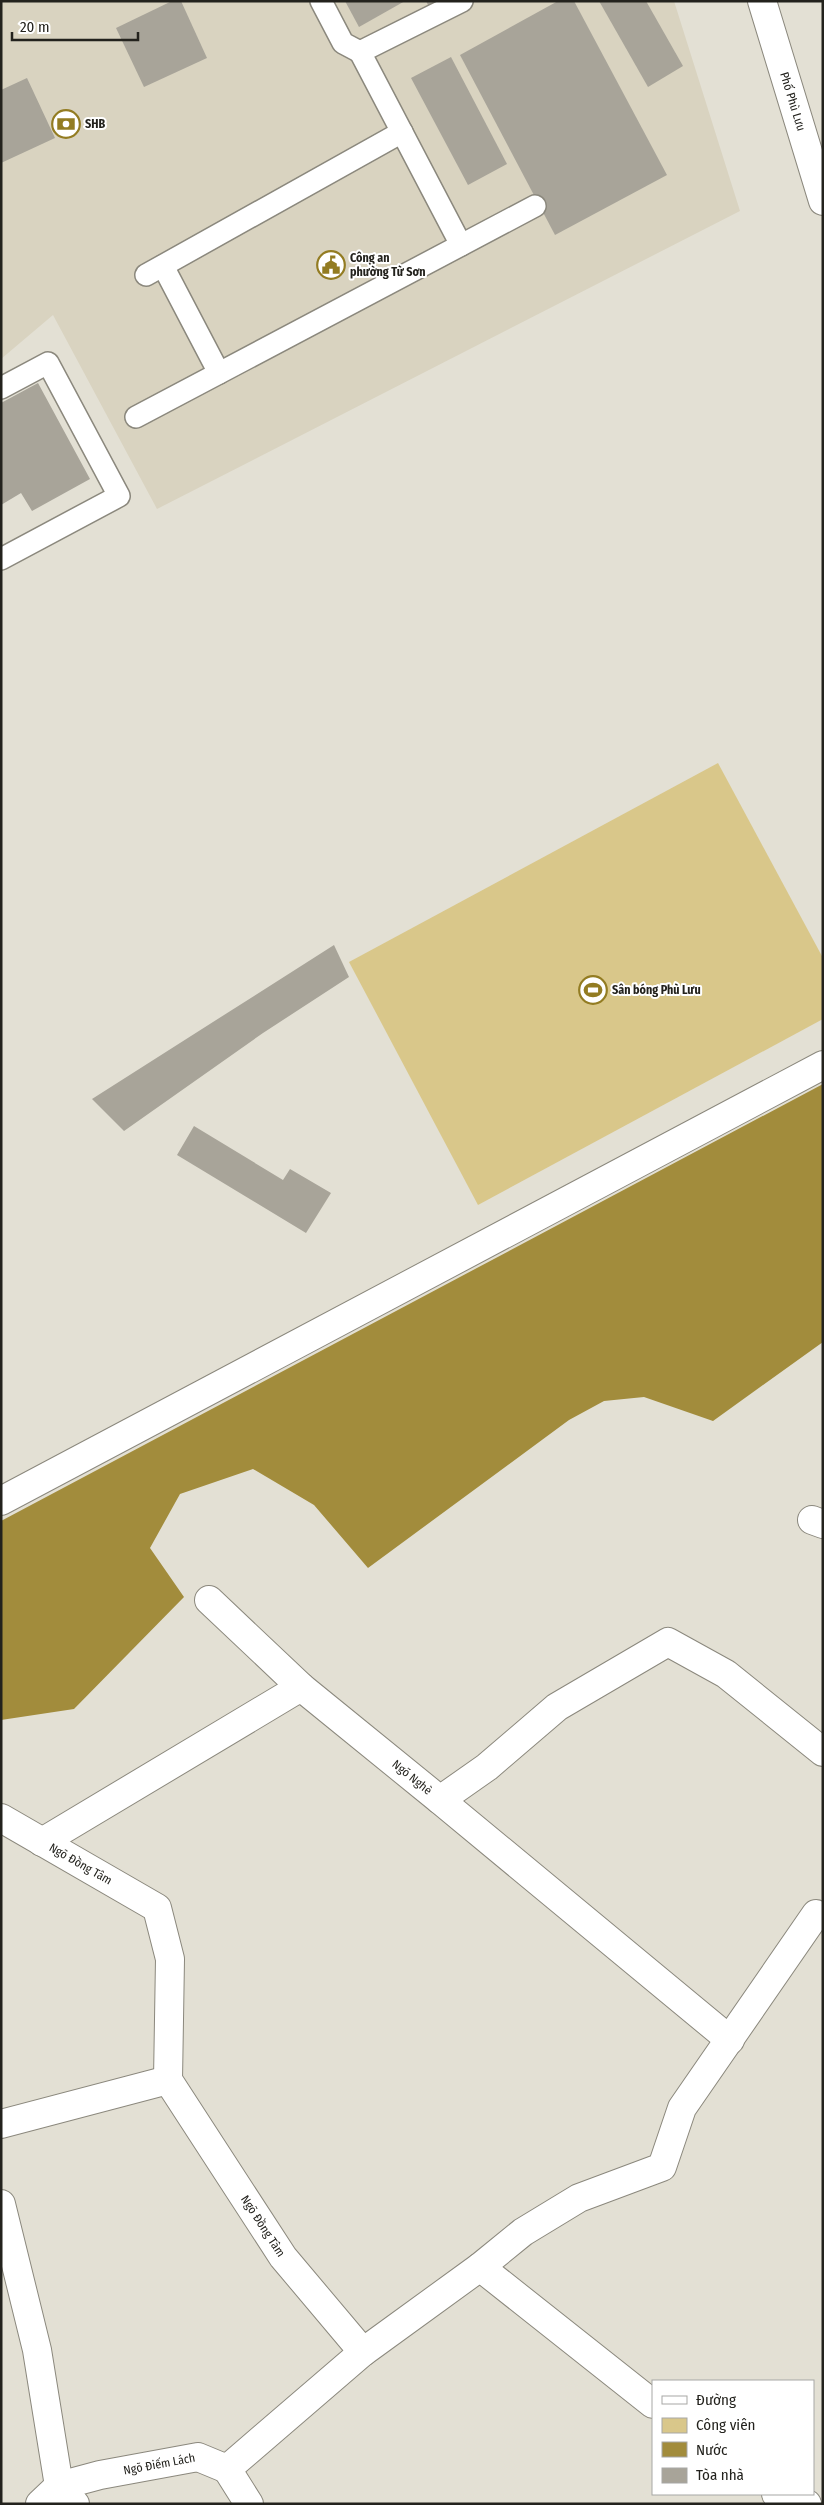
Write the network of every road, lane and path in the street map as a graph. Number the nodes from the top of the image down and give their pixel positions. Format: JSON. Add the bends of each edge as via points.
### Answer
{"nodes":[{"id":1,"x":321,"y":1,"type":"edge"},
{"id":2,"x":462,"y":1,"type":"edge"},
{"id":3,"x":762,"y":1,"type":"edge"},
{"id":4,"x":360,"y":52,"type":"junction"},
{"id":5,"x":402,"y":132,"type":"junction"},
{"id":6,"x":823,"y":201,"type":"edge"},
{"id":7,"x":535,"y":206,"type":"dead end"},
{"id":8,"x":461,"y":245,"type":"junction"},
{"id":9,"x":219,"y":373,"type":"junction"},
{"id":10,"x":1,"y":388,"type":"edge"},
{"id":11,"x":136,"y":417,"type":"dead end"},
{"id":12,"x":1,"y":559,"type":"edge"},
{"id":13,"x":823,"y":1065,"type":"edge"},
{"id":14,"x":1,"y":1501,"type":"edge"},
{"id":15,"x":209,"y":1600,"type":"dead end"},
{"id":16,"x":301,"y":1687,"type":"junction"},
{"id":17,"x":823,"y":1752,"type":"edge"},
{"id":18,"x":440,"y":1800,"type":"junction"},
{"id":19,"x":1,"y":1818,"type":"edge"},
{"id":20,"x":42,"y":1842,"type":"junction"},
{"id":21,"x":816,"y":1914,"type":"dead end"},
{"id":22,"x":730,"y":2040,"type":"junction"},
{"id":23,"x":168,"y":2080,"type":"junction"},
{"id":24,"x":1,"y":2124,"type":"edge"},
{"id":25,"x":1,"y":2204,"type":"edge"},
{"id":26,"x":480,"y":2266,"type":"junction"},
{"id":27,"x":363,"y":2352,"type":"junction"},
{"id":28,"x":652,"y":2403,"type":"edge"},
{"id":29,"x":227,"y":2469,"type":"junction"},
{"id":30,"x":779,"y":2495,"type":"edge"},
{"id":31,"x":58,"y":2498,"type":"edge"},
{"id":32,"x":249,"y":2504,"type":"edge"},
{"id":33,"x":807,"y":2504,"type":"edge"}],
"edges":[{"from":1,"to":4,"type":"lane","via":[[343,43]]},
{"from":2,"to":4,"type":"lane"},
{"from":3,"to":6,"type":"street","name":"Phố Phù Lưu"},
{"from":4,"to":5,"type":"lane"},
{"from":5,"to":8,"type":"lane"},
{"from":5,"to":9,"type":"lane","via":[[154,270]]},
{"from":7,"to":8,"type":"lane"},
{"from":8,"to":9,"type":"lane"},
{"from":9,"to":11,"type":"lane"},
{"from":10,"to":12,"type":"lane","via":[[48,363],[119,496]]},
{"from":13,"to":14,"type":"street"},
{"from":15,"to":16,"type":"street","name":"Ngõ Nghè"},
{"from":16,"to":18,"type":"street","name":"Ngõ Nghè"},
{"from":16,"to":20,"type":"street"},
{"from":17,"to":18,"type":"street","name":"Ngõ Nghè","via":[[726,1674],[668,1642],[557,1707],[487,1767]]},
{"from":18,"to":22,"type":"street"},
{"from":19,"to":20,"type":"street","name":"Ngõ Đồng Tâm"},
{"from":20,"to":23,"type":"street","name":"Ngõ Đồng Tâm","via":[[157,1908],[170,1959]]},
{"from":21,"to":22,"type":"street"},
{"from":22,"to":26,"type":"street","via":[[682,2108],[662,2167],[579,2198],[523,2232]]},
{"from":23,"to":24,"type":"street"},
{"from":23,"to":27,"type":"street","name":"Ngõ Đồng Tâm","via":[[283,2257]]},
{"from":25,"to":31,"type":"street","via":[[38,2350]]},
{"from":26,"to":27,"type":"street"},
{"from":26,"to":28,"type":"street"},
{"from":27,"to":29,"type":"street"},
{"from":29,"to":31,"type":"street","name":"Ngõ Điếm Lách","via":[[198,2457],[100,2475]]},
{"from":29,"to":32,"type":"street"},
{"from":30,"to":33,"type":"street"}]}
